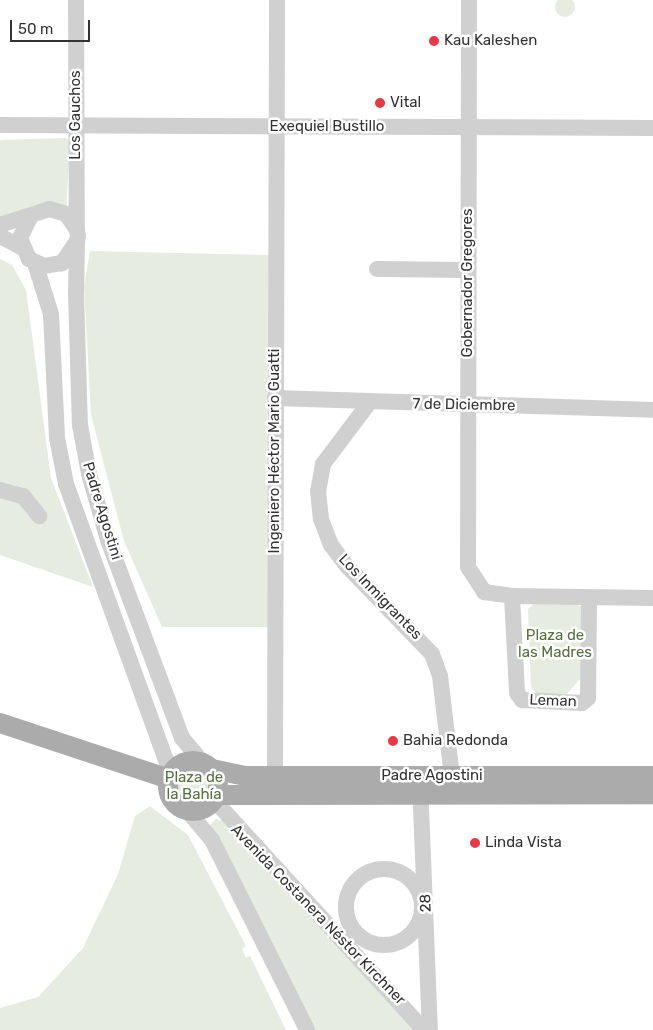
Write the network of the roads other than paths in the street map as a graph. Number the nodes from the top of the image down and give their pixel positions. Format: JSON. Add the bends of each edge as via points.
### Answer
{"nodes":[{"id":1,"x":76,"y":0,"type":"edge"},
{"id":2,"x":277,"y":0,"type":"edge"},
{"id":3,"x":469,"y":0,"type":"edge"},
{"id":4,"x":0,"y":126,"type":"edge"},
{"id":5,"x":75,"y":126,"type":"junction"},
{"id":6,"x":276,"y":126,"type":"junction"},
{"id":7,"x":468,"y":128,"type":"junction"},
{"id":8,"x":653,"y":128,"type":"edge"},
{"id":9,"x":31,"y":215,"type":"junction"},
{"id":10,"x":0,"y":225,"type":"edge"},
{"id":11,"x":0,"y":236,"type":"edge"},
{"id":12,"x":77,"y":236,"type":"junction"},
{"id":13,"x":21,"y":247,"type":"junction"},
{"id":14,"x":35,"y":263,"type":"junction"},
{"id":15,"x":377,"y":269,"type":"dead end"},
{"id":16,"x":468,"y":270,"type":"junction"},
{"id":17,"x":275,"y":398,"type":"junction"},
{"id":18,"x":369,"y":403,"type":"junction"},
{"id":19,"x":467,"y":404,"type":"junction"},
{"id":20,"x":653,"y":410,"type":"edge"},
{"id":21,"x":0,"y":490,"type":"edge"},
{"id":22,"x":39,"y":516,"type":"dead end"},
{"id":23,"x":512,"y":596,"type":"junction"},
{"id":24,"x":589,"y":598,"type":"junction"},
{"id":25,"x":653,"y":598,"type":"edge"},
{"id":26,"x":0,"y":724,"type":"edge"},
{"id":27,"x":207,"y":766,"type":"junction"},
{"id":28,"x":275,"y":776,"type":"junction"},
{"id":29,"x":452,"y":776,"type":"junction"},
{"id":30,"x":653,"y":776,"type":"edge"},
{"id":31,"x":170,"y":777,"type":"junction"},
{"id":32,"x":420,"y":785,"type":"junction"},
{"id":33,"x":653,"y":794,"type":"edge"},
{"id":34,"x":215,"y":798,"type":"junction"},
{"id":35,"x":186,"y":809,"type":"junction"},
{"id":36,"x":373,"y":871,"type":"joint"},
{"id":37,"x":307,"y":1030,"type":"edge"},
{"id":38,"x":424,"y":1030,"type":"edge"},
{"id":39,"x":430,"y":1030,"type":"edge"}],
"edges":[{"from":1,"to":5,"type":"street","name":"Los Gauchos"},
{"from":2,"to":6,"type":"street","name":"Ingeniero Héctor Mario Guatti"},
{"from":3,"to":7,"type":"street","name":"Gobernador Gregores"},
{"from":4,"to":5,"type":"street","name":"Exequiel Bustillo"},
{"from":5,"to":6,"type":"street","name":"Exequiel Bustillo"},
{"from":5,"to":12,"type":"street","name":"Los Gauchos"},
{"from":6,"to":7,"type":"street","name":"Exequiel Bustillo"},
{"from":6,"to":17,"type":"street","name":"Ingeniero Héctor Mario Guatti"},
{"from":7,"to":8,"type":"street","name":"Exequiel Bustillo"},
{"from":7,"to":16,"type":"street","name":"Gobernador Gregores"},
{"from":9,"to":10,"type":"street"},
{"from":9,"to":12,"type":"street","via":[[58,210]]},
{"from":9,"to":13,"type":"street","via":[[21,229]]},
{"from":11,"to":13,"type":"street"},
{"from":12,"to":14,"type":"street","via":[[62,263]]},
{"from":12,"to":27,"type":"street","name":"Padre Agostini","via":[[80,425],[89,474],[108,540],[182,738]]},
{"from":13,"to":14,"type":"street"},
{"from":14,"to":31,"type":"street","name":"Padre Agostini","via":[[51,314],[57,438],[66,484]]},
{"from":15,"to":16,"type":"street"},
{"from":16,"to":19,"type":"street","name":"Gobernador Gregores"},
{"from":17,"to":18,"type":"street","name":"7 de Diciembre"},
{"from":17,"to":28,"type":"street","name":"Ingeniero Héctor Mario Guatti"},
{"from":18,"to":19,"type":"street","name":"7 de Diciembre"},
{"from":18,"to":29,"type":"street","name":"Los Inmigrantes","via":[[323,464],[318,491],[321,519],[331,545],[347,566],[432,654],[440,676]]},
{"from":19,"to":20,"type":"street","name":"7 de Diciembre"},
{"from":19,"to":23,"type":"street","name":"Gobernador Gregores","via":[[468,567],[484,592]]},
{"from":21,"to":22,"type":"street","via":[[23,496]]},
{"from":23,"to":24,"type":"street"},
{"from":23,"to":24,"type":"street","name":"Leman","via":[[517,693],[530,702],[582,703],[588,698]]},
{"from":24,"to":25,"type":"street"},
{"from":26,"to":31,"type":"main road"},
{"from":27,"to":28,"type":"main road","name":"Padre Agostini","via":[[236,776]]},
{"from":27,"to":31,"type":"main road","via":[[182,763]]},
{"from":27,"to":34,"type":"main road","via":[[218,784]]},
{"from":28,"to":32,"type":"main road","name":"Padre Agostini"},
{"from":29,"to":30,"type":"main road","name":"Padre Agostini"},
{"from":29,"to":32,"type":"main road","name":"Padre Agostini"},
{"from":31,"to":35,"type":"main road","via":[[171,798]]},
{"from":32,"to":33,"type":"main road","name":"Padre Agostini"},
{"from":32,"to":34,"type":"main road","name":"Padre Agostini"},
{"from":32,"to":39,"type":"street","name":"28"},
{"from":34,"to":35,"type":"main road","via":[[201,809]]},
{"from":34,"to":38,"type":"street","name":"Avenida Costanera Néstor Kirchner"},
{"from":35,"to":37,"type":"street","name":"Avenida Costanera Néstor Kirchner","via":[[212,840]]},
{"from":36,"to":36,"type":"street","via":[[398,871],[417,887],[421,918],[402,942],[377,945],[360,936],[349,922],[347,897],[361,877]]}]}
